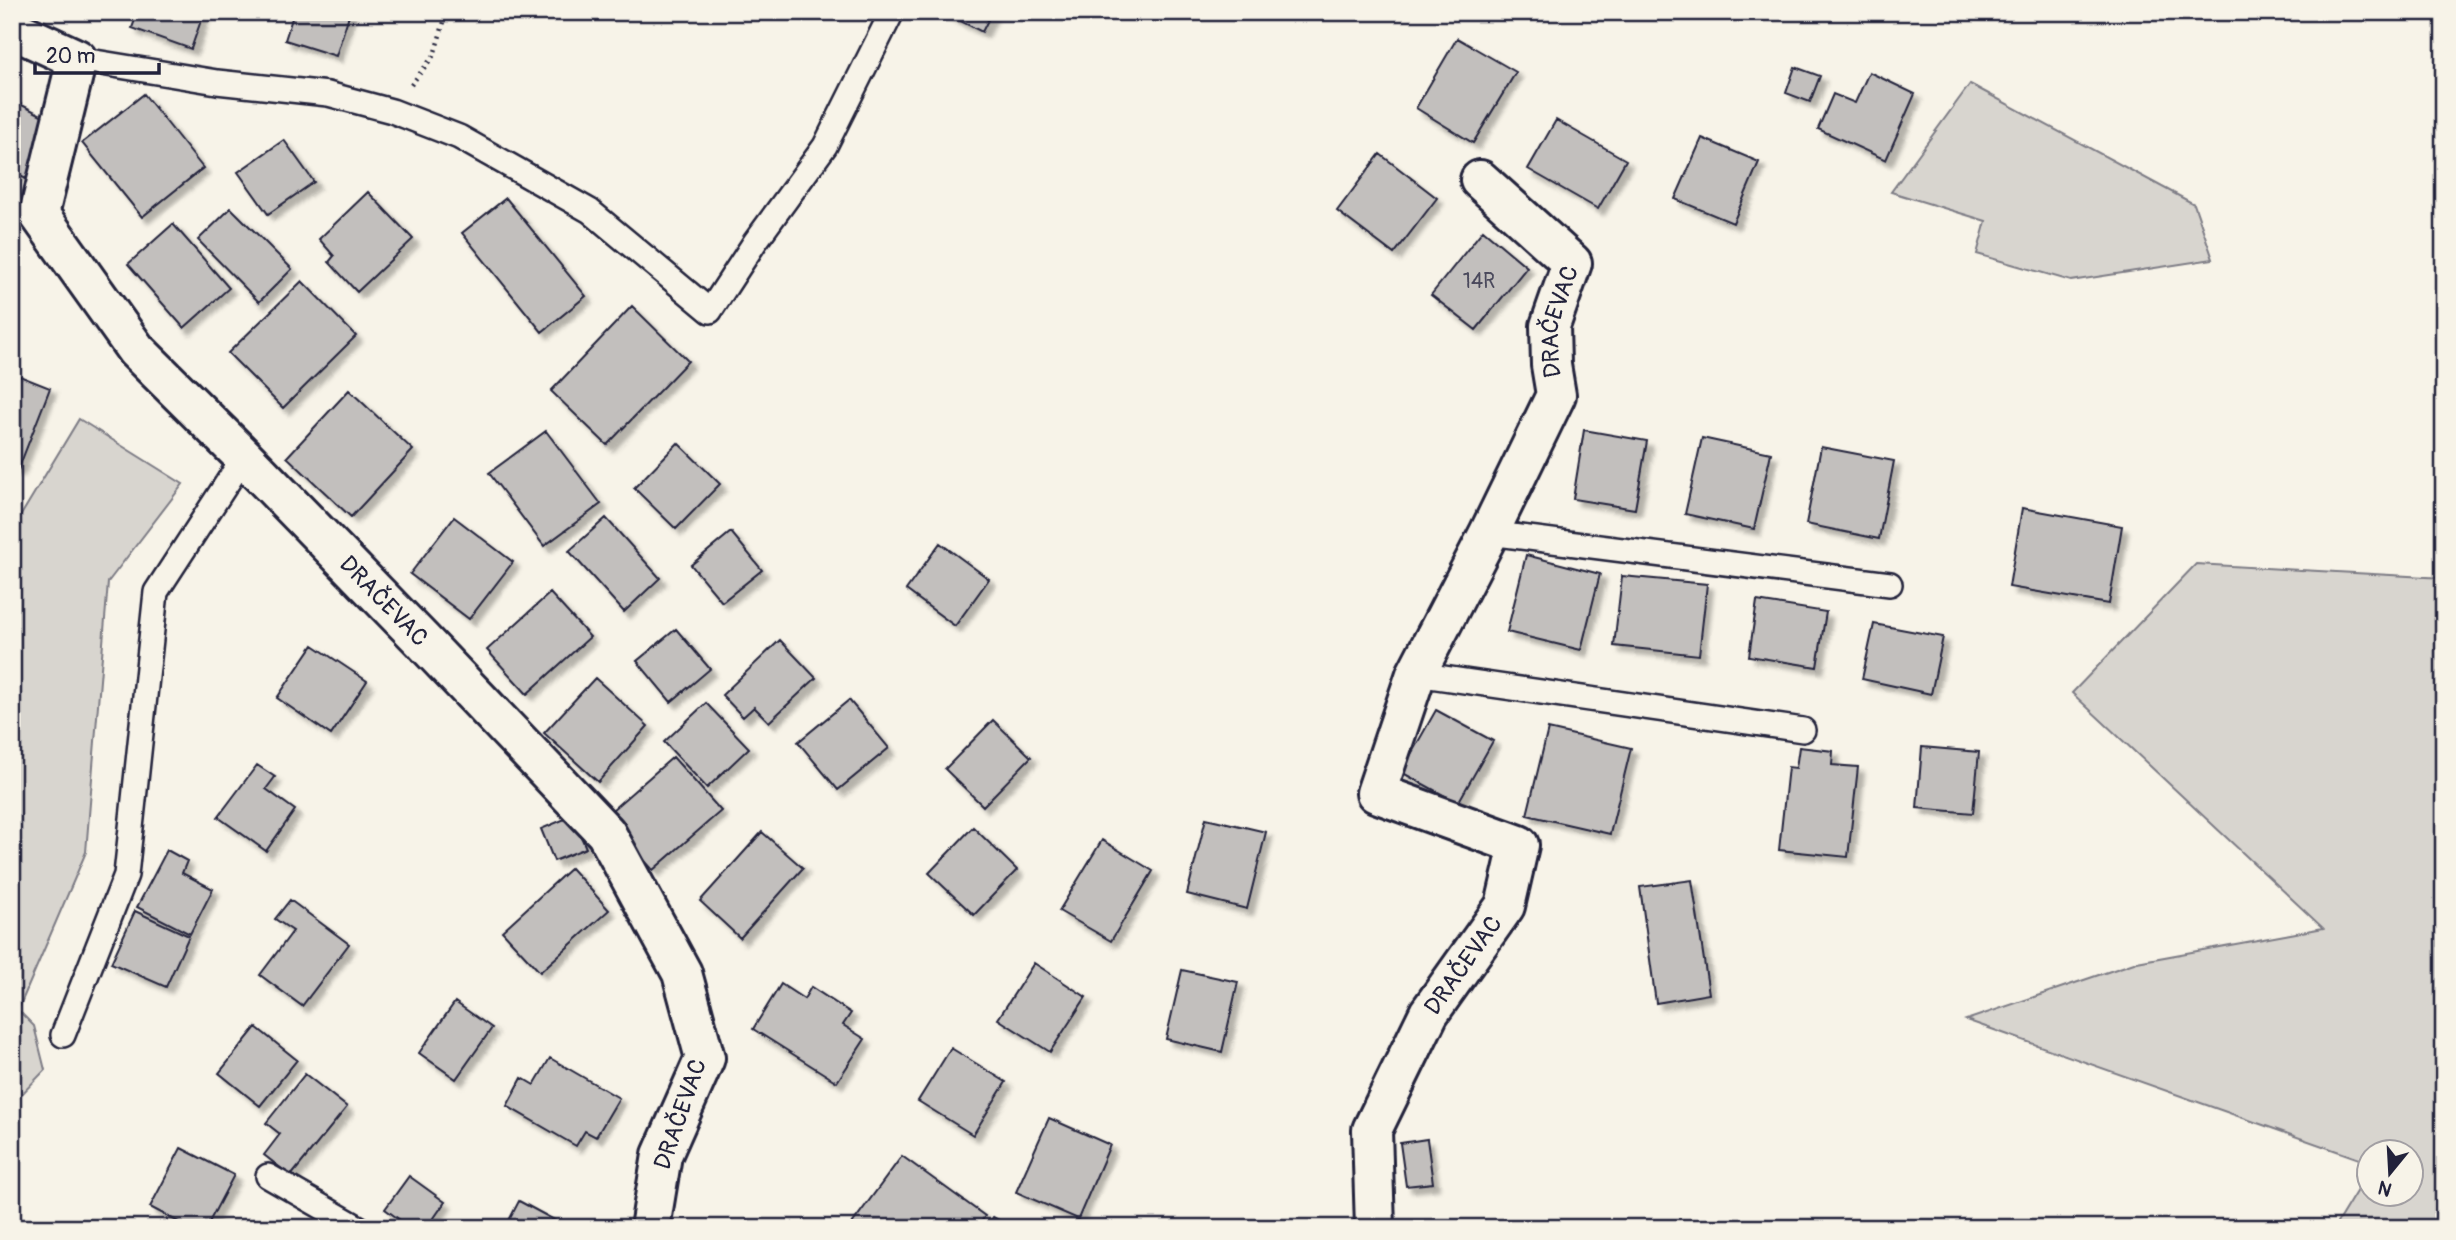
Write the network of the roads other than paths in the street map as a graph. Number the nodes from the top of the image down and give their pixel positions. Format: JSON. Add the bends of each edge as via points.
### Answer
{"nodes":[{"id":1,"x":892,"y":12,"type":"edge"},
{"id":2,"x":12,"y":29,"type":"edge"},
{"id":3,"x":77,"y":59,"type":"junction"},
{"id":4,"x":1480,"y":180,"type":"dead end"},
{"id":5,"x":244,"y":457,"type":"junction"},
{"id":6,"x":1489,"y":533,"type":"junction"},
{"id":7,"x":1890,"y":584,"type":"dead end"},
{"id":8,"x":1416,"y":674,"type":"junction"},
{"id":9,"x":1803,"y":730,"type":"dead end"},
{"id":10,"x":63,"y":1035,"type":"dead end"},
{"id":11,"x":268,"y":1176,"type":"dead end"},
{"id":12,"x":359,"y":1228,"type":"edge"},
{"id":13,"x":650,"y":1228,"type":"edge"},
{"id":14,"x":1375,"y":1228,"type":"edge"}],
"edges":[{"from":1,"to":3,"type":"lane","via":[[825,146],[710,311],[590,211],[459,137],[392,111],[328,94]]},
{"from":2,"to":3,"type":"street"},
{"from":3,"to":5,"type":"street","name":"DRAČEVAC","via":[[39,214],[136,350]]},
{"from":4,"to":6,"type":"street","name":"DRAČEVAC","via":[[1572,263],[1550,326],[1556,396]]},
{"from":5,"to":10,"type":"lane","via":[[156,592],[126,876]]},
{"from":5,"to":13,"type":"street","name":"DRAČEVAC","via":[[606,833],[682,973],[705,1058],[662,1155]]},
{"from":6,"to":7,"type":"lane"},
{"from":6,"to":8,"type":"street","name":"DRAČEVAC"},
{"from":8,"to":9,"type":"lane"},
{"from":8,"to":14,"type":"street","name":"DRAČEVAC","via":[[1376,793],[1519,845],[1505,906],[1429,1013],[1371,1130]]},
{"from":11,"to":12,"type":"lane"}]}
